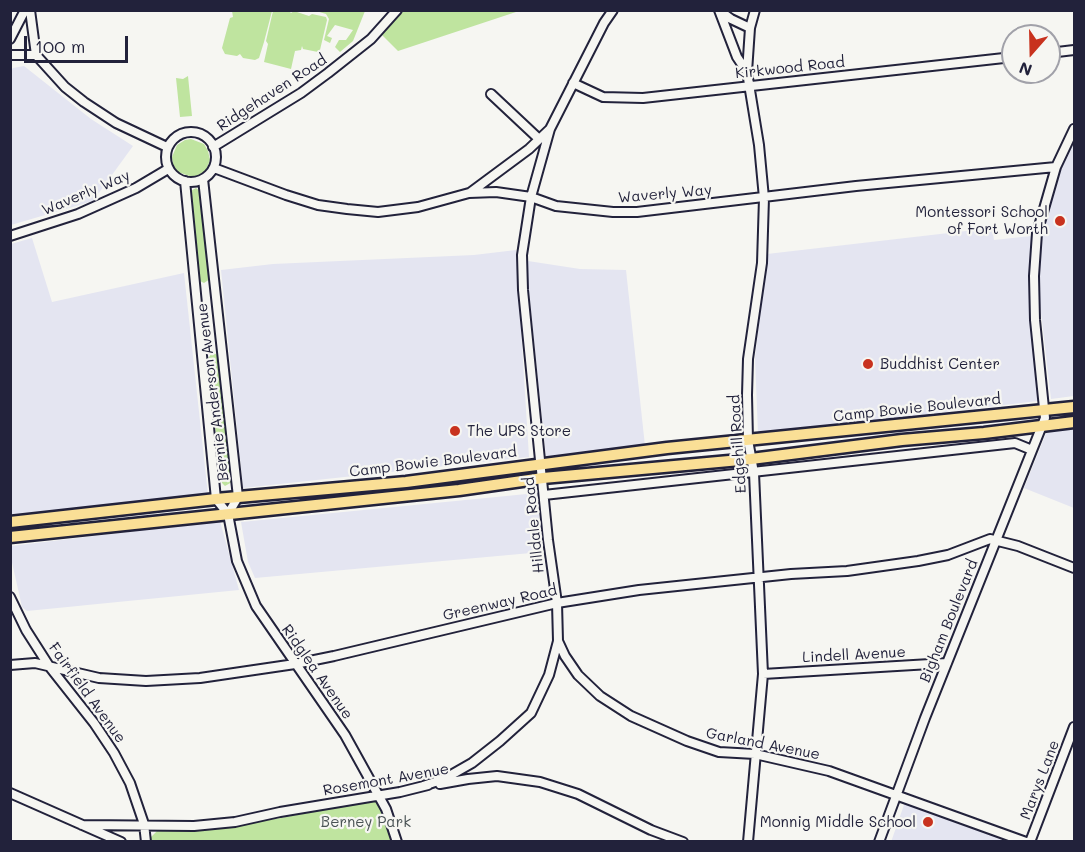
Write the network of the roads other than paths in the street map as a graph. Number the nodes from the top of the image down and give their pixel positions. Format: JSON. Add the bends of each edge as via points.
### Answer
{"nodes":[{"id":1,"x":397,"y":10,"type":"edge"},
{"id":2,"x":613,"y":10,"type":"edge"},
{"id":3,"x":719,"y":10,"type":"edge"},
{"id":4,"x":755,"y":10,"type":"edge"},
{"id":5,"x":23,"y":11,"type":"edge"},
{"id":6,"x":750,"y":28,"type":"junction"},
{"id":7,"x":10,"y":39,"type":"edge"},
{"id":8,"x":10,"y":55,"type":"edge"},
{"id":9,"x":36,"y":55,"type":"junction"},
{"id":10,"x":1001,"y":58,"type":"edge"},
{"id":11,"x":747,"y":72,"type":"junction"},
{"id":12,"x":573,"y":83,"type":"junction"},
{"id":13,"x":750,"y":86,"type":"junction"},
{"id":14,"x":491,"y":94,"type":"dead end"},
{"id":15,"x":550,"y":129,"type":"junction"},
{"id":16,"x":1074,"y":129,"type":"edge"},
{"id":17,"x":539,"y":139,"type":"junction"},
{"id":18,"x":168,"y":147,"type":"junction"},
{"id":19,"x":213,"y":147,"type":"junction"},
{"id":20,"x":1056,"y":167,"type":"junction"},
{"id":21,"x":214,"y":168,"type":"junction"},
{"id":22,"x":168,"y":169,"type":"junction"},
{"id":23,"x":203,"y":179,"type":"junction"},
{"id":24,"x":184,"y":181,"type":"junction"},
{"id":25,"x":470,"y":193,"type":"junction"},
{"id":26,"x":531,"y":197,"type":"junction"},
{"id":27,"x":764,"y":198,"type":"junction"},
{"id":28,"x":10,"y":236,"type":"edge"},
{"id":29,"x":1074,"y":407,"type":"edge"},
{"id":30,"x":1044,"y":410,"type":"junction"},
{"id":31,"x":1074,"y":422,"type":"edge"},
{"id":32,"x":900,"y":423,"type":"junction"},
{"id":33,"x":1043,"y":425,"type":"junction"},
{"id":34,"x":748,"y":440,"type":"junction"},
{"id":35,"x":902,"y":440,"type":"junction"},
{"id":36,"x":1032,"y":450,"type":"junction"},
{"id":37,"x":751,"y":459,"type":"junction"},
{"id":38,"x":541,"y":463,"type":"junction"},
{"id":39,"x":754,"y":473,"type":"junction"},
{"id":40,"x":543,"y":478,"type":"junction"},
{"id":41,"x":406,"y":482,"type":"junction"},
{"id":42,"x":544,"y":495,"type":"junction"},
{"id":43,"x":238,"y":497,"type":"junction"},
{"id":44,"x":216,"y":499,"type":"junction"},
{"id":45,"x":368,"y":499,"type":"junction"},
{"id":46,"x":228,"y":514,"type":"junction"},
{"id":47,"x":10,"y":522,"type":"edge"},
{"id":48,"x":10,"y":537,"type":"edge"},
{"id":49,"x":996,"y":540,"type":"junction"},
{"id":50,"x":1074,"y":568,"type":"edge"},
{"id":51,"x":760,"y":577,"type":"junction"},
{"id":52,"x":10,"y":597,"type":"edge"},
{"id":53,"x":557,"y":603,"type":"junction"},
{"id":54,"x":558,"y":641,"type":"junction"},
{"id":55,"x":947,"y":663,"type":"junction"},
{"id":56,"x":295,"y":664,"type":"junction"},
{"id":57,"x":10,"y":665,"type":"edge"},
{"id":58,"x":49,"y":666,"type":"junction"},
{"id":59,"x":763,"y":674,"type":"junction"},
{"id":60,"x":1074,"y":727,"type":"edge"},
{"id":61,"x":755,"y":754,"type":"junction"},
{"id":62,"x":423,"y":786,"type":"junction"},
{"id":63,"x":10,"y":793,"type":"edge"},
{"id":64,"x":896,"y":794,"type":"junction"},
{"id":65,"x":379,"y":796,"type":"junction"},
{"id":66,"x":144,"y":824,"type":"junction"},
{"id":67,"x":82,"y":825,"type":"junction"},
{"id":68,"x":121,"y":842,"type":"edge"},
{"id":69,"x":146,"y":842,"type":"edge"},
{"id":70,"x":397,"y":842,"type":"edge"},
{"id":71,"x":683,"y":842,"type":"edge"},
{"id":72,"x":748,"y":842,"type":"edge"},
{"id":73,"x":879,"y":842,"type":"edge"},
{"id":74,"x":1028,"y":842,"type":"edge"}],
"edges":[{"from":1,"to":19,"type":"street","name":"Ridgehaven Road","via":[[371,39],[327,74]]},
{"from":2,"to":12,"type":"street","name":"Hilldale Road"},
{"from":3,"to":6,"type":"street"},
{"from":3,"to":11,"type":"street"},
{"from":4,"to":6,"type":"street","name":"Edgehill Road"},
{"from":5,"to":7,"type":"street"},
{"from":5,"to":9,"type":"street"},
{"from":6,"to":11,"type":"street","name":"Edgehill Road"},
{"from":8,"to":9,"type":"street"},
{"from":9,"to":18,"type":"street","via":[[65,87],[96,112]]},
{"from":10,"to":13,"type":"street","name":"Kirkwood Road"},
{"from":11,"to":13,"type":"street","name":"Edgehill Road"},
{"from":12,"to":13,"type":"street","name":"Kirkwood Road","via":[[603,97],[621,98]]},
{"from":12,"to":15,"type":"street","name":"Hilldale Road"},
{"from":13,"to":27,"type":"street","name":"Edgehill Road"},
{"from":14,"to":17,"type":"street"},
{"from":15,"to":17,"type":"street","name":"Hilldale Road"},
{"from":15,"to":26,"type":"street","name":"Hilldale Road"},
{"from":16,"to":20,"type":"street","name":"Bigham Boulevard"},
{"from":17,"to":25,"type":"street","name":"Hilldale Road"},
{"from":18,"to":19,"type":"street","via":[[181,134],[192,133],[203,136]]},
{"from":18,"to":22,"type":"street"},
{"from":19,"to":21,"type":"street"},
{"from":20,"to":27,"type":"street","name":"Waverly Way"},
{"from":20,"to":30,"type":"street","name":"Bigham Boulevard","via":[[1041,214],[1034,265]]},
{"from":21,"to":23,"type":"street"},
{"from":21,"to":25,"type":"street","name":"Waverly Way","via":[[318,205],[347,209],[378,212],[417,207]]},
{"from":22,"to":24,"type":"street"},
{"from":22,"to":28,"type":"street","name":"Waverly Way","via":[[78,214]]},
{"from":23,"to":24,"type":"street"},
{"from":23,"to":43,"type":"street","name":"Bernie Anderson Avenue"},
{"from":24,"to":44,"type":"street","name":"Bernie Anderson Avenue"},
{"from":25,"to":26,"type":"street","name":"Waverly Way"},
{"from":26,"to":27,"type":"street","name":"Waverly Way","via":[[556,206],[613,212]]},
{"from":26,"to":38,"type":"street","name":"Hilldale Road","via":[[522,273]]},
{"from":27,"to":34,"type":"street","name":"Edgehill Road","via":[[762,263],[748,359]]},
{"from":29,"to":30,"type":"main road","name":"Camp Bowie Boulevard"},
{"from":30,"to":32,"type":"main road","name":"Camp Bowie Boulevard"},
{"from":30,"to":33,"type":"street","name":"Bigham Boulevard"},
{"from":31,"to":33,"type":"main road","name":"Camp Bowie Boulevard"},
{"from":32,"to":34,"type":"main road","name":"Camp Bowie Boulevard"},
{"from":32,"to":35,"type":"main road"},
{"from":33,"to":35,"type":"main road","name":"Camp Bowie Boulevard"},
{"from":33,"to":36,"type":"street","name":"Bigham Boulevard"},
{"from":34,"to":37,"type":"street","name":"Edgehill Road"},
{"from":34,"to":38,"type":"main road","name":"Camp Bowie Boulevard"},
{"from":35,"to":37,"type":"main road","name":"Camp Bowie Boulevard"},
{"from":36,"to":39,"type":"street","via":[[1015,443]]},
{"from":36,"to":49,"type":"street","name":"Bigham Boulevard"},
{"from":37,"to":39,"type":"street","name":"Edgehill Road"},
{"from":37,"to":40,"type":"main road","name":"Camp Bowie Boulevard"},
{"from":38,"to":40,"type":"street","name":"Hilldale Road"},
{"from":38,"to":41,"type":"main road","name":"Camp Bowie Boulevard"},
{"from":39,"to":42,"type":"street"},
{"from":39,"to":51,"type":"street","name":"Edgehill Road"},
{"from":40,"to":42,"type":"street","name":"Hilldale Road"},
{"from":40,"to":45,"type":"main road","name":"Camp Bowie Boulevard"},
{"from":41,"to":43,"type":"main road","name":"Camp Bowie Boulevard"},
{"from":41,"to":45,"type":"main road","via":[[371,489]]},
{"from":42,"to":53,"type":"street","name":"Hilldale Road"},
{"from":43,"to":44,"type":"main road","name":"Camp Bowie Boulevard"},
{"from":43,"to":46,"type":"street","name":"Bernie Anderson Avenue"},
{"from":44,"to":46,"type":"street","name":"Bernie Anderson Avenue"},
{"from":44,"to":47,"type":"main road","name":"Camp Bowie Boulevard"},
{"from":45,"to":46,"type":"main road","name":"Camp Bowie Boulevard"},
{"from":46,"to":48,"type":"main road","name":"Camp Bowie Boulevard"},
{"from":46,"to":56,"type":"street","name":"Ridglea Avenue","via":[[245,582],[256,606]]},
{"from":49,"to":50,"type":"street"},
{"from":49,"to":51,"type":"street","name":"Greenway Road","via":[[990,538],[948,555],[918,561]]},
{"from":49,"to":55,"type":"street","name":"Bigham Boulevard"},
{"from":51,"to":53,"type":"street","name":"Greenway Road"},
{"from":51,"to":59,"type":"street","name":"Edgehill Road"},
{"from":52,"to":58,"type":"street","name":"Fairfield Avenue"},
{"from":53,"to":54,"type":"street","name":"Hilldale Road"},
{"from":53,"to":56,"type":"street","name":"Greenway Road"},
{"from":54,"to":61,"type":"street","name":"Garland Avenue","via":[[578,675],[600,696],[631,716],[719,752]]},
{"from":54,"to":62,"type":"street","name":"Hilldale Road","via":[[549,675],[531,712],[472,763]]},
{"from":55,"to":59,"type":"street","name":"Lindell Avenue"},
{"from":55,"to":64,"type":"street","name":"Bigham Boulevard"},
{"from":56,"to":58,"type":"street","name":"Greenway Road","via":[[200,678],[146,681],[99,678]]},
{"from":56,"to":65,"type":"street","name":"Ridglea Avenue","via":[[345,735]]},
{"from":57,"to":58,"type":"street","name":"Greenway Road"},
{"from":58,"to":66,"type":"street","name":"Fairfield Avenue","via":[[114,753],[130,783]]},
{"from":59,"to":61,"type":"street","name":"Edgehill Road"},
{"from":60,"to":74,"type":"street","name":"Marys Lane"},
{"from":61,"to":64,"type":"street","name":"Garland Avenue","via":[[829,771]]},
{"from":61,"to":72,"type":"street","name":"Edgehill Road"},
{"from":62,"to":65,"type":"street","name":"Rosemont Avenue"},
{"from":62,"to":71,"type":"street","name":"Rosemont Avenue","via":[[497,776],[540,782],[578,794]]},
{"from":63,"to":67,"type":"street"},
{"from":64,"to":73,"type":"street","name":"Bigham Boulevard"},
{"from":64,"to":74,"type":"street","name":"Garland Avenue"},
{"from":65,"to":66,"type":"street","name":"Rosemont Avenue","via":[[235,822]]},
{"from":65,"to":70,"type":"street","name":"Ridglea Avenue"},
{"from":66,"to":67,"type":"street","name":"Rosemont Avenue"},
{"from":66,"to":69,"type":"street","name":"Fairfield Avenue"},
{"from":67,"to":68,"type":"street"}]}
